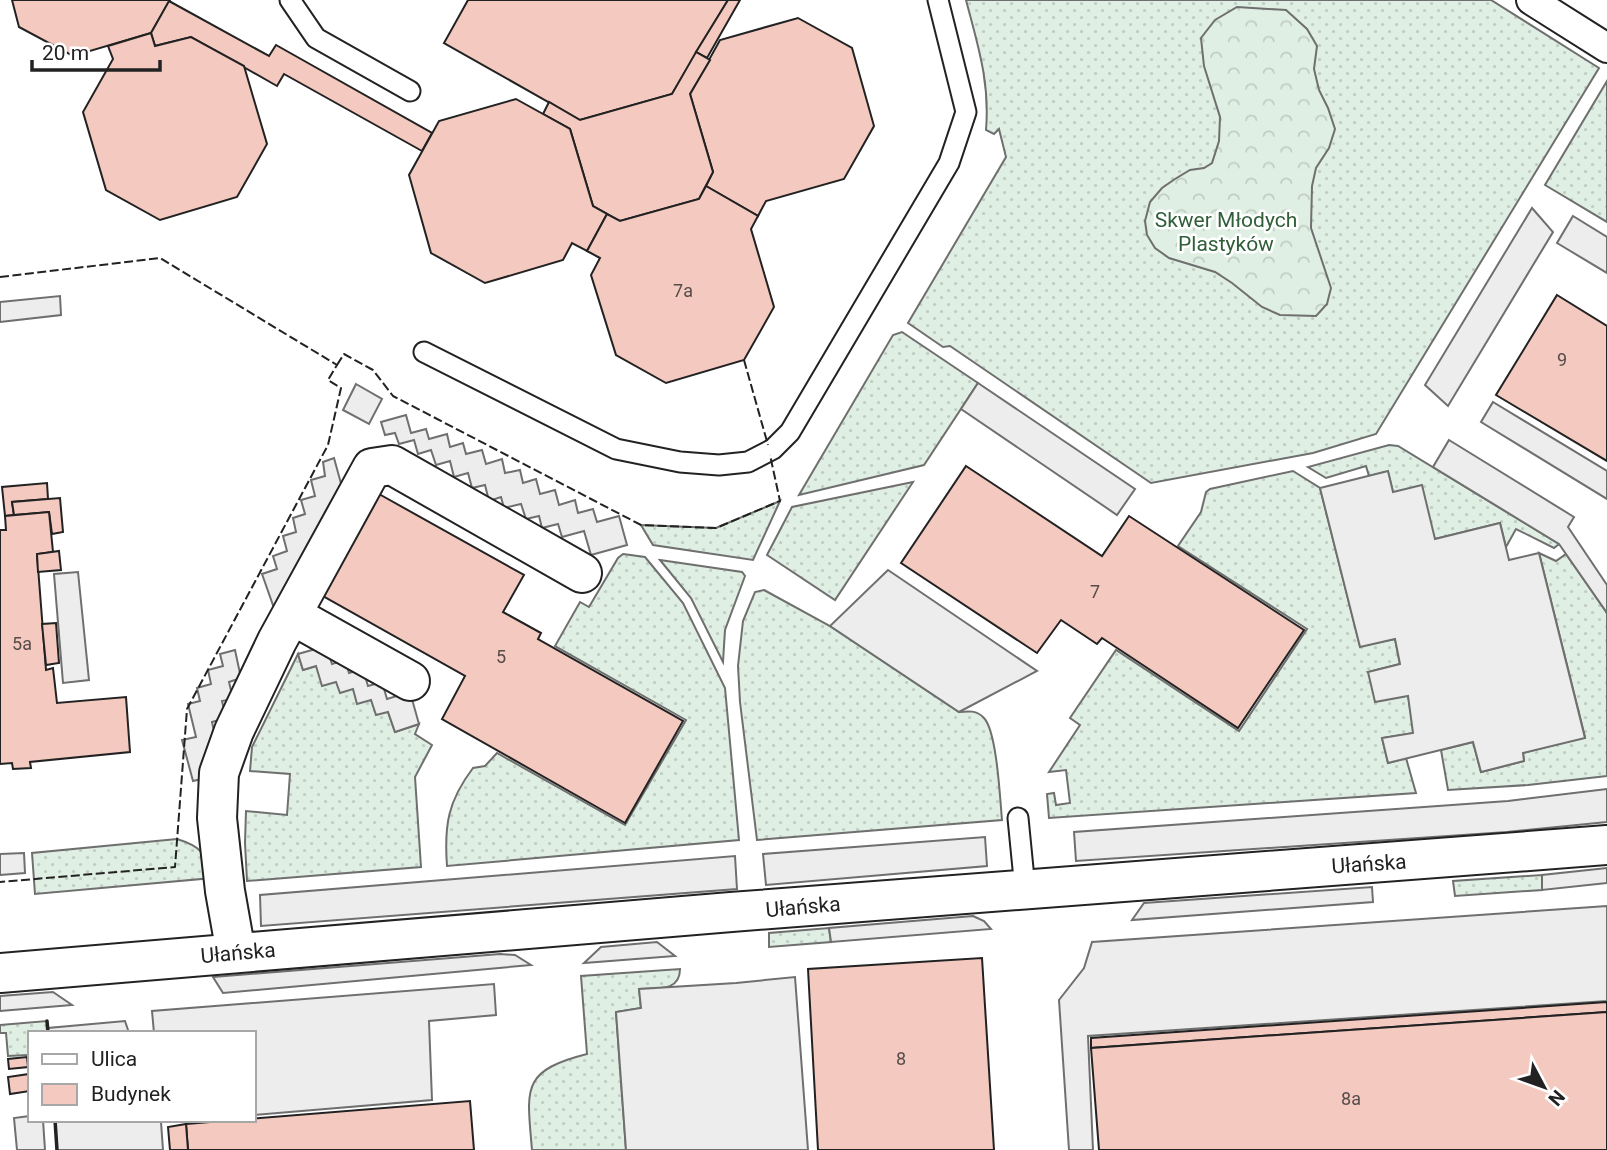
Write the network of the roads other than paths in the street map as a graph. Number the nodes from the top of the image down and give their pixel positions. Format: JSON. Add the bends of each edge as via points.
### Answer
{"nodes":[{"id":1,"x":290,"y":0,"type":"edge"},
{"id":2,"x":938,"y":0,"type":"edge"},
{"id":3,"x":1531,"y":0,"type":"edge"},
{"id":4,"x":1607,"y":48,"type":"edge"},
{"id":5,"x":410,"y":91,"type":"dead end"},
{"id":6,"x":424,"y":352,"type":"dead end"},
{"id":7,"x":582,"y":573,"type":"dead end"},
{"id":8,"x":292,"y":615,"type":"junction"},
{"id":9,"x":410,"y":681,"type":"dead end"},
{"id":10,"x":1018,"y":818,"type":"dead end"},
{"id":11,"x":1607,"y":845,"type":"edge"},
{"id":12,"x":1025,"y":889,"type":"junction"},
{"id":13,"x":236,"y":953,"type":"junction"},
{"id":14,"x":0,"y":972,"type":"edge"}],
"edges":[{"from":1,"to":5,"type":"lane","via":[[316,38]]},
{"from":2,"to":6,"type":"lane","via":[[966,112],[949,163],[790,432],[773,449],[748,462],[719,465],[616,449]]},
{"from":3,"to":4,"type":"street"},
{"from":7,"to":8,"type":"street","via":[[392,465],[372,468]]},
{"from":8,"to":9,"type":"street"},
{"from":8,"to":13,"type":"street","via":[[234,731],[219,774],[217,818]]},
{"from":10,"to":12,"type":"lane"},
{"from":11,"to":12,"type":"street","name":"Ułańska"},
{"from":12,"to":13,"type":"street","name":"Ułańska"},
{"from":13,"to":14,"type":"street","name":"Ułańska"}]}
